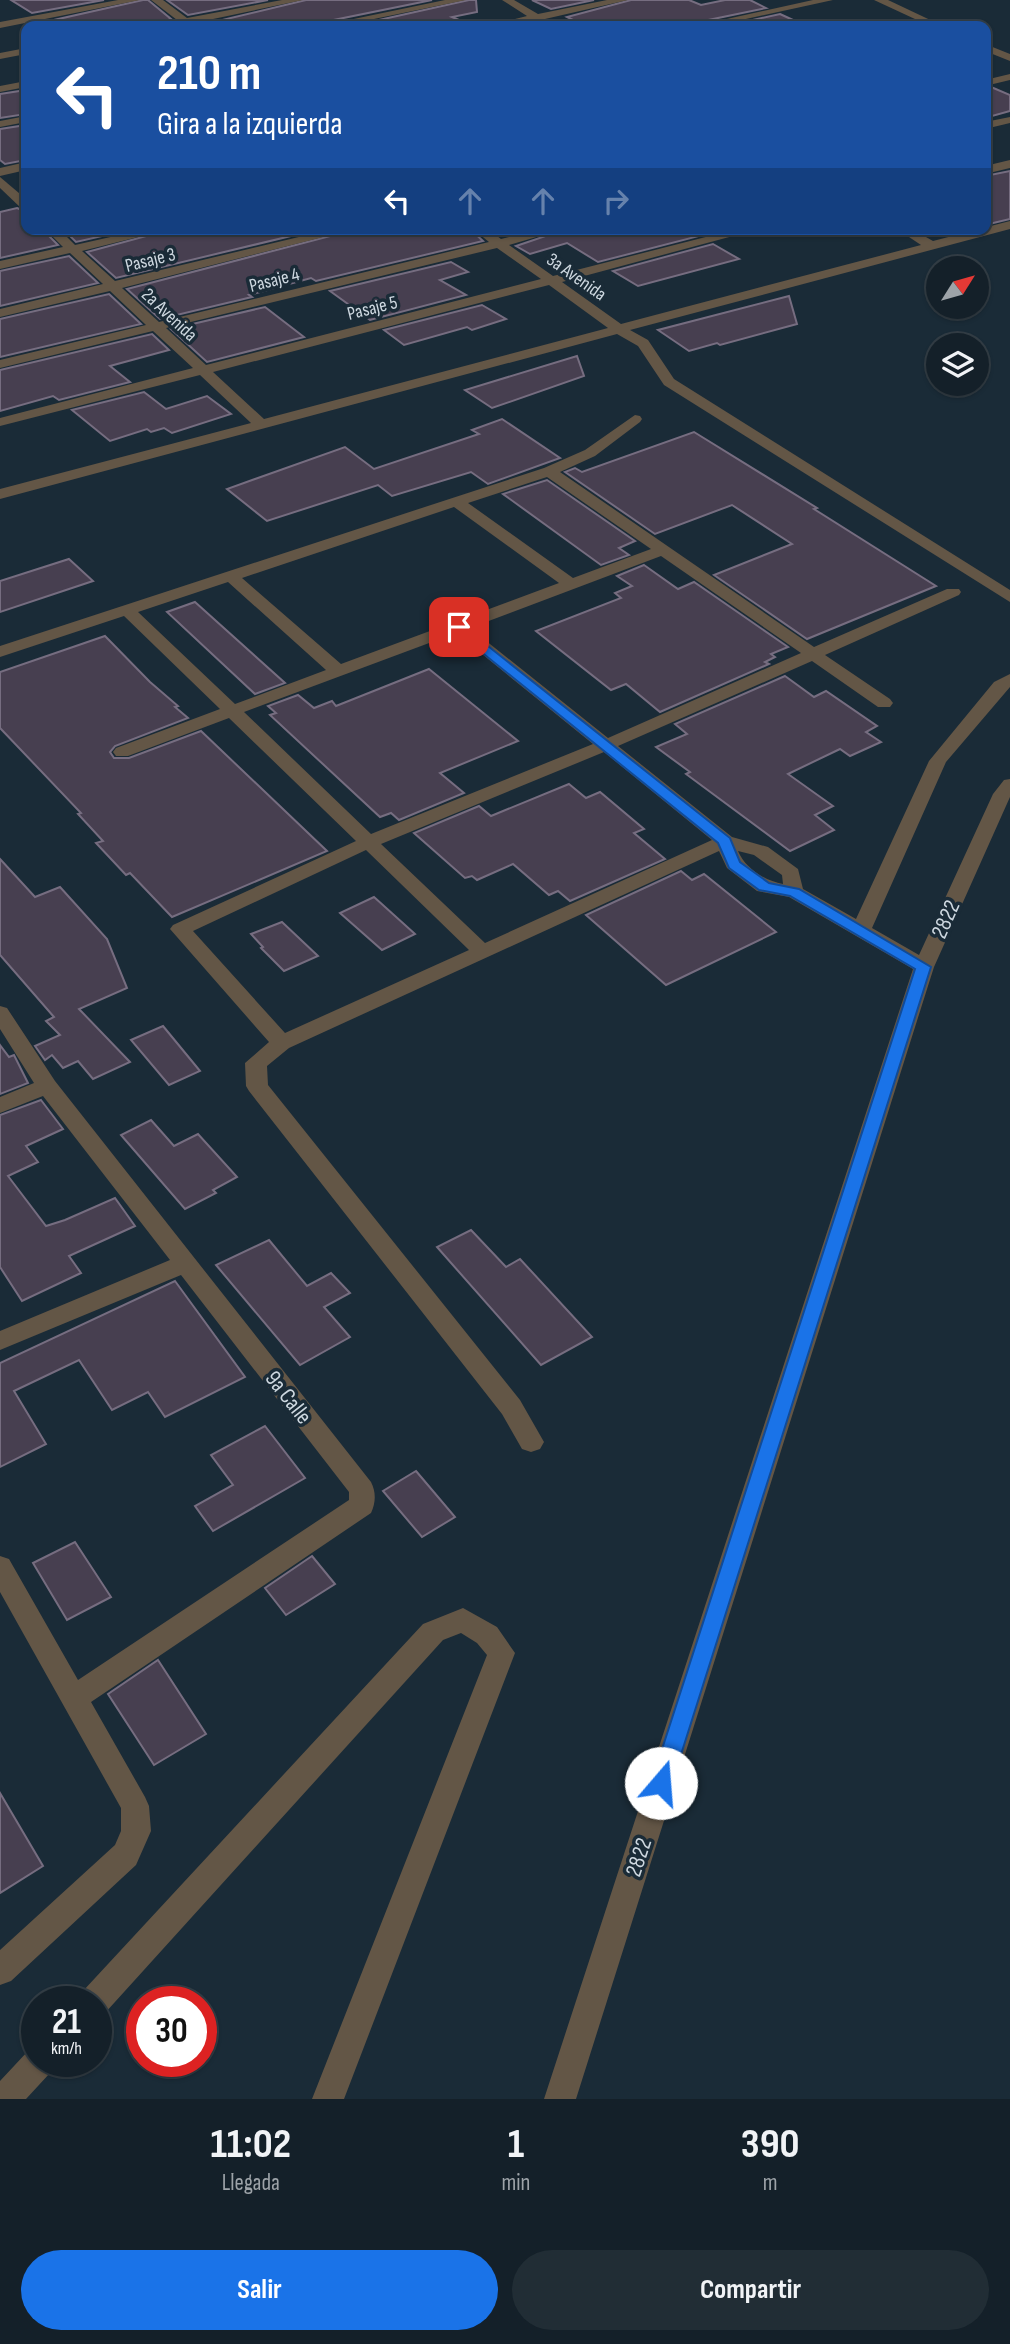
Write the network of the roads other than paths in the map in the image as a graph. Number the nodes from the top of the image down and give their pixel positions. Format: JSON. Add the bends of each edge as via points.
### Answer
{"nodes":[{"id":1,"x":135,"y":0,"type":"edge"},
{"id":2,"x":156,"y":0,"type":"edge"},
{"id":3,"x":298,"y":0,"type":"edge"},
{"id":4,"x":461,"y":0,"type":"edge"},
{"id":5,"x":507,"y":0,"type":"edge"},
{"id":6,"x":624,"y":0,"type":"edge"},
{"id":7,"x":828,"y":0,"type":"edge"},
{"id":8,"x":879,"y":0,"type":"edge"},
{"id":9,"x":537,"y":18,"type":"junction"},
{"id":10,"x":924,"y":20,"type":"joint"},
{"id":11,"x":21,"y":21,"type":"edge"},
{"id":12,"x":22,"y":21,"type":"edge"},
{"id":13,"x":185,"y":21,"type":"edge"},
{"id":14,"x":203,"y":21,"type":"edge"},
{"id":15,"x":350,"y":21,"type":"edge"},
{"id":16,"x":520,"y":21,"type":"edge"},
{"id":17,"x":543,"y":21,"type":"edge"},
{"id":18,"x":725,"y":21,"type":"edge"},
{"id":19,"x":919,"y":21,"type":"edge"},
{"id":20,"x":0,"y":25,"type":"edge"},
{"id":21,"x":991,"y":50,"type":"edge"},
{"id":22,"x":21,"y":52,"type":"edge"},
{"id":23,"x":0,"y":56,"type":"edge"},
{"id":24,"x":1010,"y":58,"type":"edge"},
{"id":25,"x":1010,"y":77,"type":"edge"},
{"id":26,"x":991,"y":82,"type":"edge"},
{"id":27,"x":991,"y":83,"type":"edge"},
{"id":28,"x":21,"y":85,"type":"edge"},
{"id":29,"x":1010,"y":85,"type":"edge"},
{"id":30,"x":0,"y":89,"type":"edge"},
{"id":31,"x":21,"y":120,"type":"edge"},
{"id":32,"x":1010,"y":120,"type":"edge"},
{"id":33,"x":0,"y":124,"type":"edge"},
{"id":34,"x":991,"y":125,"type":"edge"},
{"id":35,"x":1010,"y":164,"type":"edge"},
{"id":36,"x":21,"y":167,"type":"edge"},
{"id":37,"x":991,"y":169,"type":"edge"},
{"id":38,"x":0,"y":172,"type":"edge"},
{"id":39,"x":0,"y":181,"type":"edge"},
{"id":40,"x":21,"y":201,"type":"edge"},
{"id":41,"x":1010,"y":225,"type":"edge"},
{"id":42,"x":991,"y":230,"type":"edge"},
{"id":43,"x":57,"y":235,"type":"edge"},
{"id":44,"x":136,"y":235,"type":"edge"},
{"id":45,"x":325,"y":235,"type":"edge"},
{"id":46,"x":487,"y":235,"type":"edge"},
{"id":47,"x":532,"y":235,"type":"edge"},
{"id":48,"x":730,"y":235,"type":"edge"},
{"id":49,"x":913,"y":235,"type":"edge"},
{"id":50,"x":973,"y":235,"type":"edge"},
{"id":51,"x":498,"y":243,"type":"junction"},
{"id":52,"x":932,"y":246,"type":"junction"},
{"id":53,"x":72,"y":249,"type":"junction"},
{"id":54,"x":0,"y":265,"type":"edge"},
{"id":55,"x":551,"y":281,"type":"junction"},
{"id":56,"x":114,"y":288,"type":"junction"},
{"id":57,"x":0,"y":313,"type":"edge"},
{"id":58,"x":157,"y":328,"type":"junction"},
{"id":59,"x":620,"y":330,"type":"junction"},
{"id":60,"x":0,"y":364,"type":"edge"},
{"id":61,"x":201,"y":370,"type":"junction"},
{"id":62,"x":635,"y":419,"type":"dead end"},
{"id":63,"x":0,"y":422,"type":"edge"},
{"id":64,"x":262,"y":425,"type":"junction"},
{"id":65,"x":549,"y":471,"type":"junction"},
{"id":66,"x":0,"y":495,"type":"edge"},
{"id":67,"x":455,"y":501,"type":"junction"},
{"id":68,"x":663,"y":550,"type":"junction"},
{"id":69,"x":230,"y":576,"type":"junction"},
{"id":70,"x":572,"y":584,"type":"junction"},
{"id":71,"x":953,"y":592,"type":"dead end"},
{"id":72,"x":1010,"y":597,"type":"edge"},
{"id":73,"x":127,"y":610,"type":"junction"},
{"id":74,"x":459,"y":627,"type":"junction"},
{"id":75,"x":0,"y":652,"type":"edge"},
{"id":76,"x":815,"y":655,"type":"junction"},
{"id":77,"x":339,"y":672,"type":"junction"},
{"id":78,"x":1010,"y":679,"type":"edge"},
{"id":79,"x":884,"y":703,"type":"dead end"},
{"id":80,"x":232,"y":711,"type":"junction"},
{"id":81,"x":606,"y":745,"type":"junction"},
{"id":82,"x":122,"y":752,"type":"dead end"},
{"id":83,"x":1010,"y":785,"type":"edge"},
{"id":84,"x":725,"y":841,"type":"junction"},
{"id":85,"x":369,"y":842,"type":"junction"},
{"id":86,"x":794,"y":892,"type":"junction"},
{"id":87,"x":861,"y":931,"type":"junction"},
{"id":88,"x":481,"y":950,"type":"junction"},
{"id":89,"x":923,"y":967,"type":"junction"},
{"id":90,"x":0,"y":1013,"type":"edge"},
{"id":91,"x":282,"y":1043,"type":"junction"},
{"id":92,"x":47,"y":1086,"type":"junction"},
{"id":93,"x":0,"y":1105,"type":"edge"},
{"id":94,"x":184,"y":1264,"type":"junction"},
{"id":95,"x":0,"y":1340,"type":"edge"},
{"id":96,"x":531,"y":1442,"type":"dead end"},
{"id":97,"x":0,"y":1567,"type":"edge"},
{"id":98,"x":74,"y":1698,"type":"junction"},
{"id":99,"x":0,"y":1970,"type":"edge"},
{"id":100,"x":108,"y":1986,"type":"edge"},
{"id":101,"x":25,"y":2077,"type":"edge"},
{"id":102,"x":5,"y":2099,"type":"edge"},
{"id":103,"x":328,"y":2099,"type":"edge"},
{"id":104,"x":560,"y":2099,"type":"edge"}],
"edges":[{"from":1,"to":12,"type":"street"},
{"from":2,"to":13,"type":"street"},
{"from":3,"to":14,"type":"street"},
{"from":4,"to":15,"type":"street"},
{"from":5,"to":9,"type":"street"},
{"from":6,"to":9,"type":"street"},
{"from":7,"to":18,"type":"street"},
{"from":8,"to":10,"type":"street"},
{"from":9,"to":16,"type":"street"},
{"from":9,"to":17,"type":"street"},
{"from":10,"to":19,"type":"street"},
{"from":11,"to":20,"type":"street"},
{"from":21,"to":24,"type":"street"},
{"from":22,"to":23,"type":"street"},
{"from":25,"to":26,"type":"street"},
{"from":27,"to":29,"type":"street"},
{"from":28,"to":30,"type":"street"},
{"from":31,"to":33,"type":"street"},
{"from":32,"to":34,"type":"street"},
{"from":35,"to":37,"type":"street"},
{"from":36,"to":38,"type":"street"},
{"from":39,"to":40,"type":"street"},
{"from":41,"to":42,"type":"street"},
{"from":43,"to":53,"type":"street","name":"2a Avenida"},
{"from":44,"to":53,"type":"street"},
{"from":45,"to":56,"type":"street","name":"Pasaje 3"},
{"from":46,"to":51,"type":"street","name":"3a Avenida"},
{"from":47,"to":51,"type":"street","name":"Pasaje 4"},
{"from":48,"to":55,"type":"street","name":"Pasaje 5"},
{"from":49,"to":52,"type":"street"},
{"from":50,"to":52,"type":"street"},
{"from":51,"to":55,"type":"street","name":"3a Avenida"},
{"from":51,"to":58,"type":"street","name":"Pasaje 4"},
{"from":52,"to":59,"type":"street"},
{"from":53,"to":54,"type":"street"},
{"from":53,"to":56,"type":"street","name":"2a Avenida"},
{"from":55,"to":59,"type":"street","name":"3a Avenida"},
{"from":55,"to":61,"type":"street","name":"Pasaje 5"},
{"from":56,"to":57,"type":"street","name":"Pasaje 3"},
{"from":56,"to":58,"type":"street","name":"2a Avenida"},
{"from":58,"to":60,"type":"street","name":"Pasaje 4"},
{"from":58,"to":61,"type":"street","name":"2a Avenida"},
{"from":59,"to":64,"type":"street"},
{"from":59,"to":72,"type":"street","name":"3a Avenida","via":[[643,343],[669,382]]},
{"from":61,"to":63,"type":"street","name":"Pasaje 5"},
{"from":61,"to":64,"type":"street","name":"2a Avenida"},
{"from":62,"to":65,"type":"street","via":[[590,453]]},
{"from":64,"to":66,"type":"street"},
{"from":65,"to":67,"type":"street"},
{"from":65,"to":68,"type":"street"},
{"from":67,"to":69,"type":"street"},
{"from":67,"to":70,"type":"street"},
{"from":68,"to":70,"type":"street"},
{"from":68,"to":76,"type":"street"},
{"from":69,"to":73,"type":"street"},
{"from":69,"to":77,"type":"street"},
{"from":70,"to":74,"type":"street"},
{"from":71,"to":76,"type":"street"},
{"from":73,"to":75,"type":"street"},
{"from":73,"to":80,"type":"street"},
{"from":74,"to":77,"type":"street"},
{"from":74,"to":81,"type":"street"},
{"from":76,"to":79,"type":"street"},
{"from":76,"to":81,"type":"street"},
{"from":77,"to":80,"type":"street"},
{"from":78,"to":87,"type":"street","via":[[938,761]]},
{"from":80,"to":82,"type":"street"},
{"from":80,"to":85,"type":"street"},
{"from":81,"to":84,"type":"street"},
{"from":81,"to":85,"type":"street"},
{"from":83,"to":89,"type":"street","name":"2822"},
{"from":84,"to":86,"type":"street","via":[[734,864],[764,887]]},
{"from":84,"to":86,"type":"street","via":[[761,851],[791,873]]},
{"from":84,"to":88,"type":"street"},
{"from":85,"to":88,"type":"street"},
{"from":85,"to":91,"type":"street","via":[[180,929]]},
{"from":86,"to":87,"type":"street"},
{"from":87,"to":89,"type":"street"},
{"from":88,"to":91,"type":"street"},
{"from":89,"to":104,"type":"street","name":"2822"},
{"from":90,"to":92,"type":"street","name":"9a Calle"},
{"from":91,"to":96,"type":"street","via":[[257,1063],[257,1086],[511,1407]]},
{"from":92,"to":93,"type":"street"},
{"from":92,"to":94,"type":"street","name":"9a Calle"},
{"from":94,"to":95,"type":"street"},
{"from":94,"to":98,"type":"street","name":"9a Calle","via":[[362,1489],[362,1505]]},
{"from":97,"to":98,"type":"street"},
{"from":98,"to":99,"type":"street","via":[[135,1806],[136,1831],[127,1855]]},
{"from":100,"to":103,"type":"street","via":[[433,1632],[463,1620],[487,1635],[500,1653]]},
{"from":101,"to":102,"type":"street"}]}
